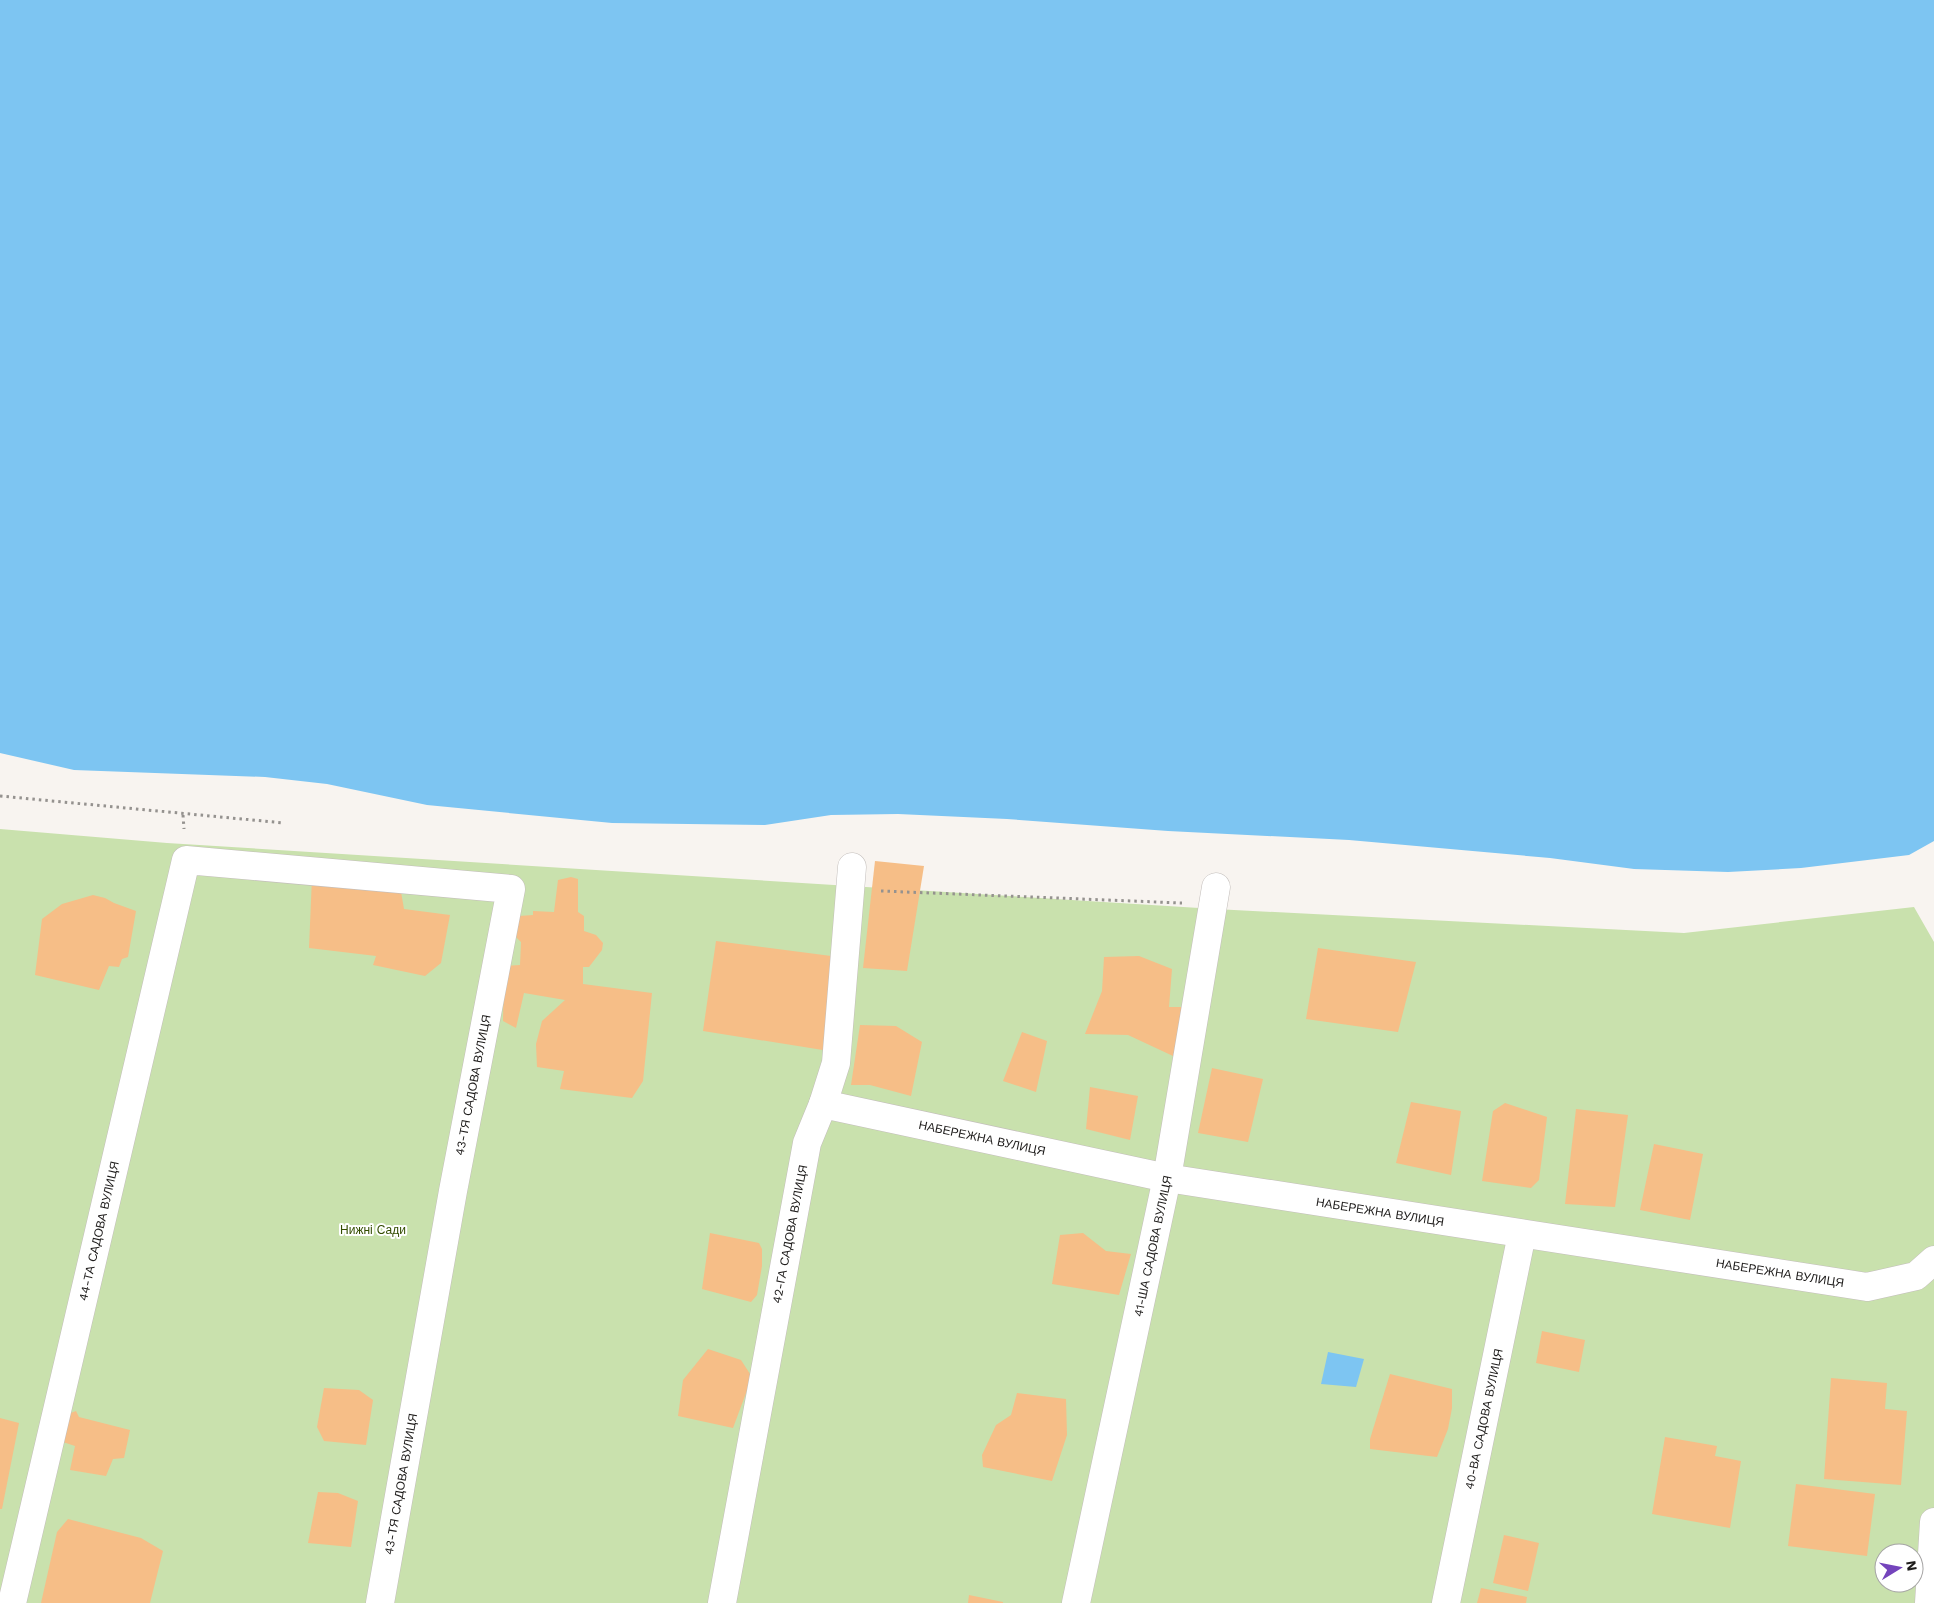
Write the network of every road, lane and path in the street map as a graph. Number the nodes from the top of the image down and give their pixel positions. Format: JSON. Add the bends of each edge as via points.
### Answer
{"nodes":[{"id":1,"x":0,"y":796,"type":"edge"},
{"id":2,"x":284,"y":823,"type":"dead end"},
{"id":3,"x":186,"y":860,"type":"joint"},
{"id":4,"x":852,"y":878,"type":"joint"},
{"id":5,"x":1214,"y":895,"type":"joint"},
{"id":6,"x":823,"y":1104,"type":"junction"},
{"id":7,"x":1167,"y":1178,"type":"junction"},
{"id":8,"x":1522,"y":1234,"type":"junction"},
{"id":9,"x":1934,"y":1260,"type":"edge"},
{"id":10,"x":1934,"y":1522,"type":"edge"},
{"id":11,"x":12,"y":1603,"type":"edge"},
{"id":12,"x":380,"y":1603,"type":"edge"},
{"id":13,"x":722,"y":1603,"type":"edge"},
{"id":14,"x":1076,"y":1603,"type":"edge"},
{"id":15,"x":1446,"y":1603,"type":"edge"},
{"id":16,"x":1929,"y":1603,"type":"edge"}],
"edges":[{"from":1,"to":2,"type":"path"},
{"from":3,"to":11,"type":"street","name":"44-ТА САДОВА ВУЛИЦЯ"},
{"from":3,"to":12,"type":"street","name":"43-ТЯ САДОВА ВУЛИЦЯ","via":[[511,889],[453,1191]]},
{"from":4,"to":5,"type":"path"},
{"from":4,"to":6,"type":"street","name":"42-ГА САДОВА ВУЛИЦЯ","via":[[836,1063]]},
{"from":5,"to":7,"type":"street","name":"41-ША САДОВА ВУЛИЦЯ"},
{"from":6,"to":7,"type":"street","name":"НАБЕРЕЖНА ВУЛИЦЯ"},
{"from":6,"to":13,"type":"street","name":"42-ГА САДОВА ВУЛИЦЯ","via":[[807,1143]]},
{"from":7,"to":8,"type":"street","name":"НАБЕРЕЖНА ВУЛИЦЯ"},
{"from":7,"to":14,"type":"street","name":"41-ША САДОВА ВУЛИЦЯ"},
{"from":8,"to":9,"type":"street","name":"НАБЕРЕЖНА ВУЛИЦЯ","via":[[1868,1286],[1916,1276]]},
{"from":8,"to":15,"type":"street","name":"40-ВА САДОВА ВУЛИЦЯ"},
{"from":10,"to":16,"type":"street"}]}
